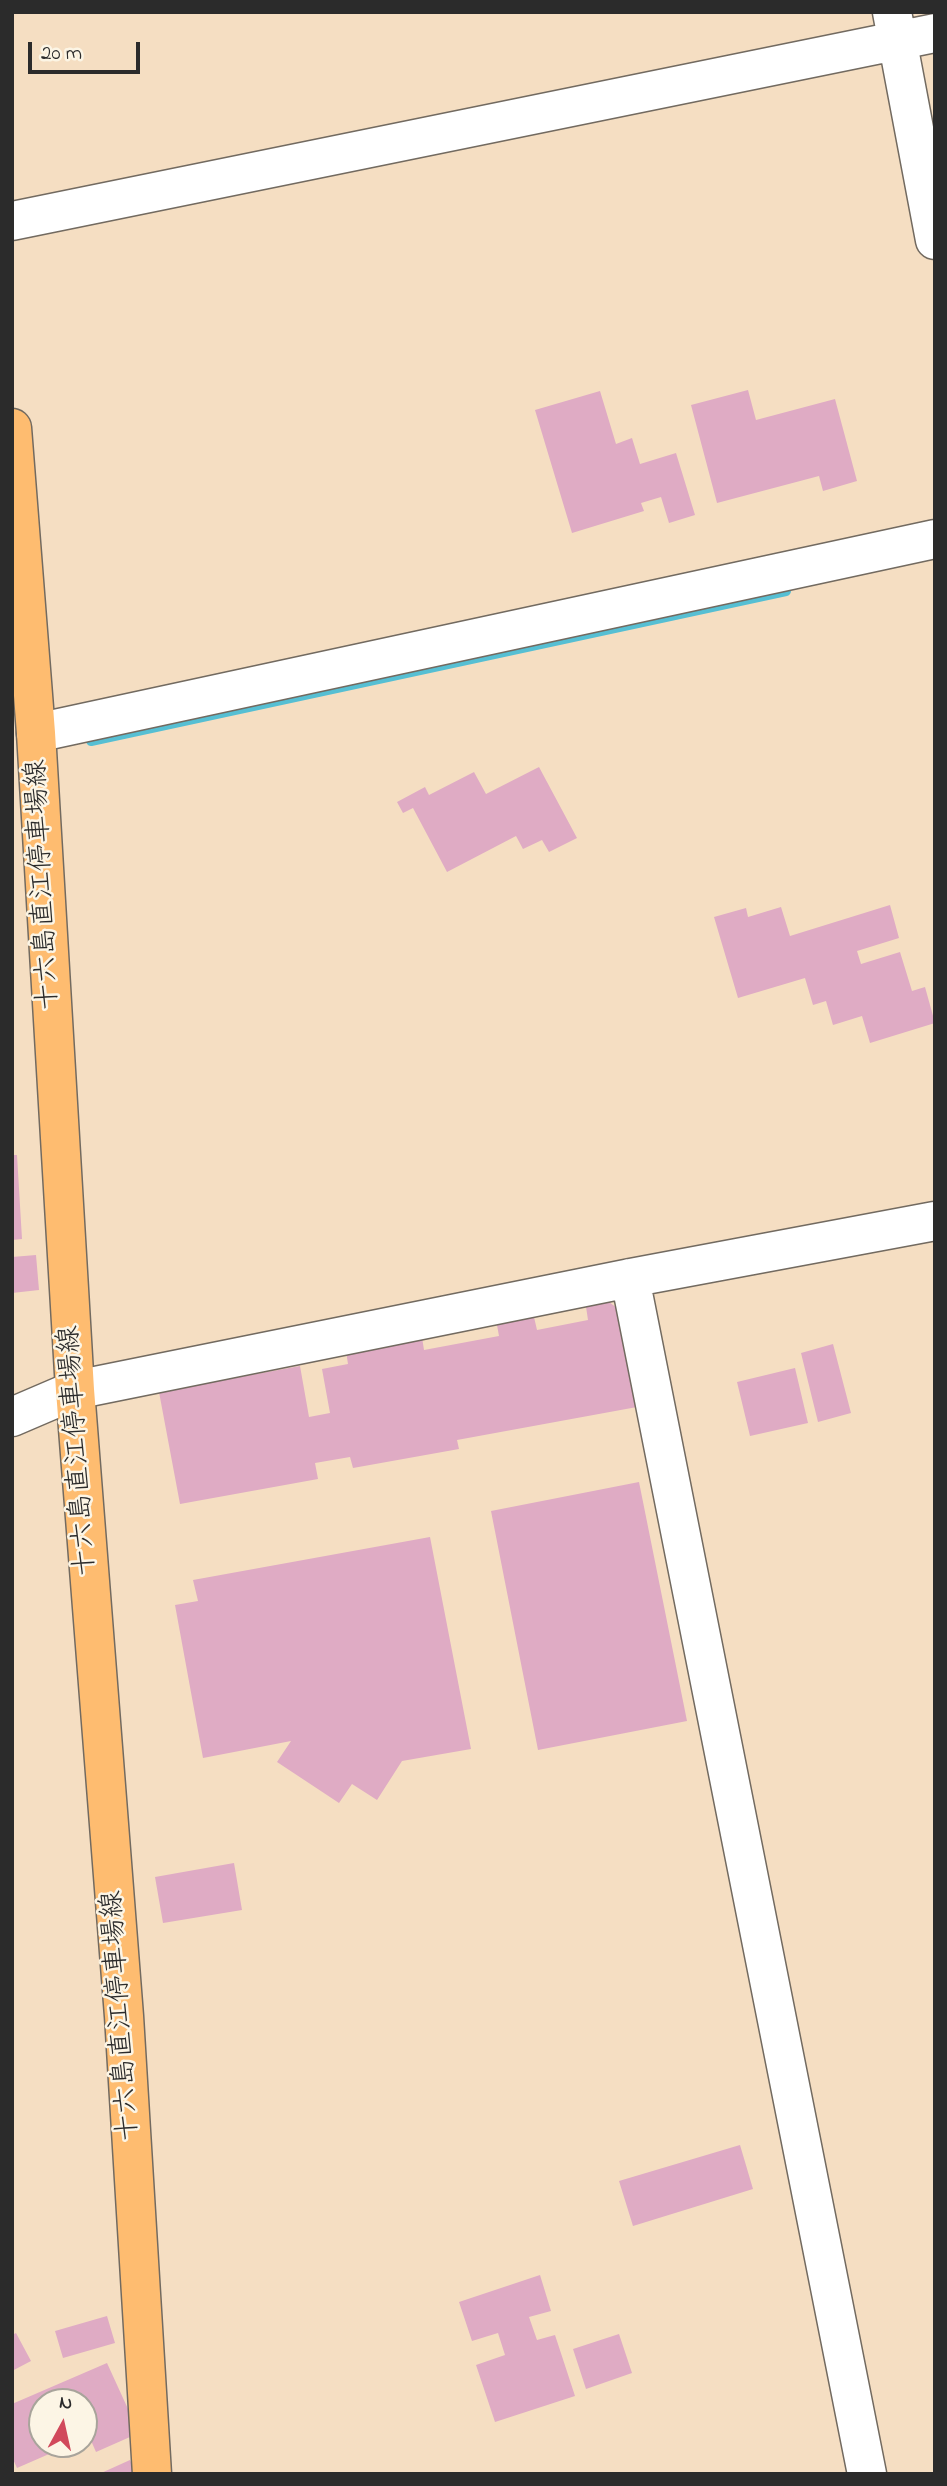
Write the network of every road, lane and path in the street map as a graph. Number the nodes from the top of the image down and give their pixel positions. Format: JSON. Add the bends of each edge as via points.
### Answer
{"nodes":[{"id":1,"x":895,"y":26,"type":"edge"},
{"id":2,"x":935,"y":33,"type":"edge"},
{"id":3,"x":12,"y":221,"type":"edge"},
{"id":4,"x":935,"y":240,"type":"edge"},
{"id":5,"x":12,"y":428,"type":"edge"},
{"id":6,"x":935,"y":539,"type":"edge"},
{"id":7,"x":36,"y":733,"type":"junction"},
{"id":8,"x":935,"y":1221,"type":"edge"},
{"id":9,"x":630,"y":1278,"type":"junction"},
{"id":10,"x":75,"y":1390,"type":"junction"},
{"id":11,"x":12,"y":1417,"type":"edge"},
{"id":12,"x":152,"y":2474,"type":"edge"},
{"id":13,"x":867,"y":2474,"type":"edge"}],
"edges":[{"from":1,"to":2,"type":"street"},
{"from":1,"to":3,"type":"street"},
{"from":1,"to":4,"type":"street"},
{"from":5,"to":7,"type":"main road","name":"十六島直江停車場線"},
{"from":6,"to":7,"type":"street"},
{"from":7,"to":10,"type":"main road","name":"十六島直江停車場線"},
{"from":8,"to":9,"type":"street"},
{"from":9,"to":10,"type":"street"},
{"from":9,"to":13,"type":"street"},
{"from":10,"to":11,"type":"street"},
{"from":10,"to":12,"type":"main road","name":"十六島直江停車場線","via":[[124,2016]]}]}
